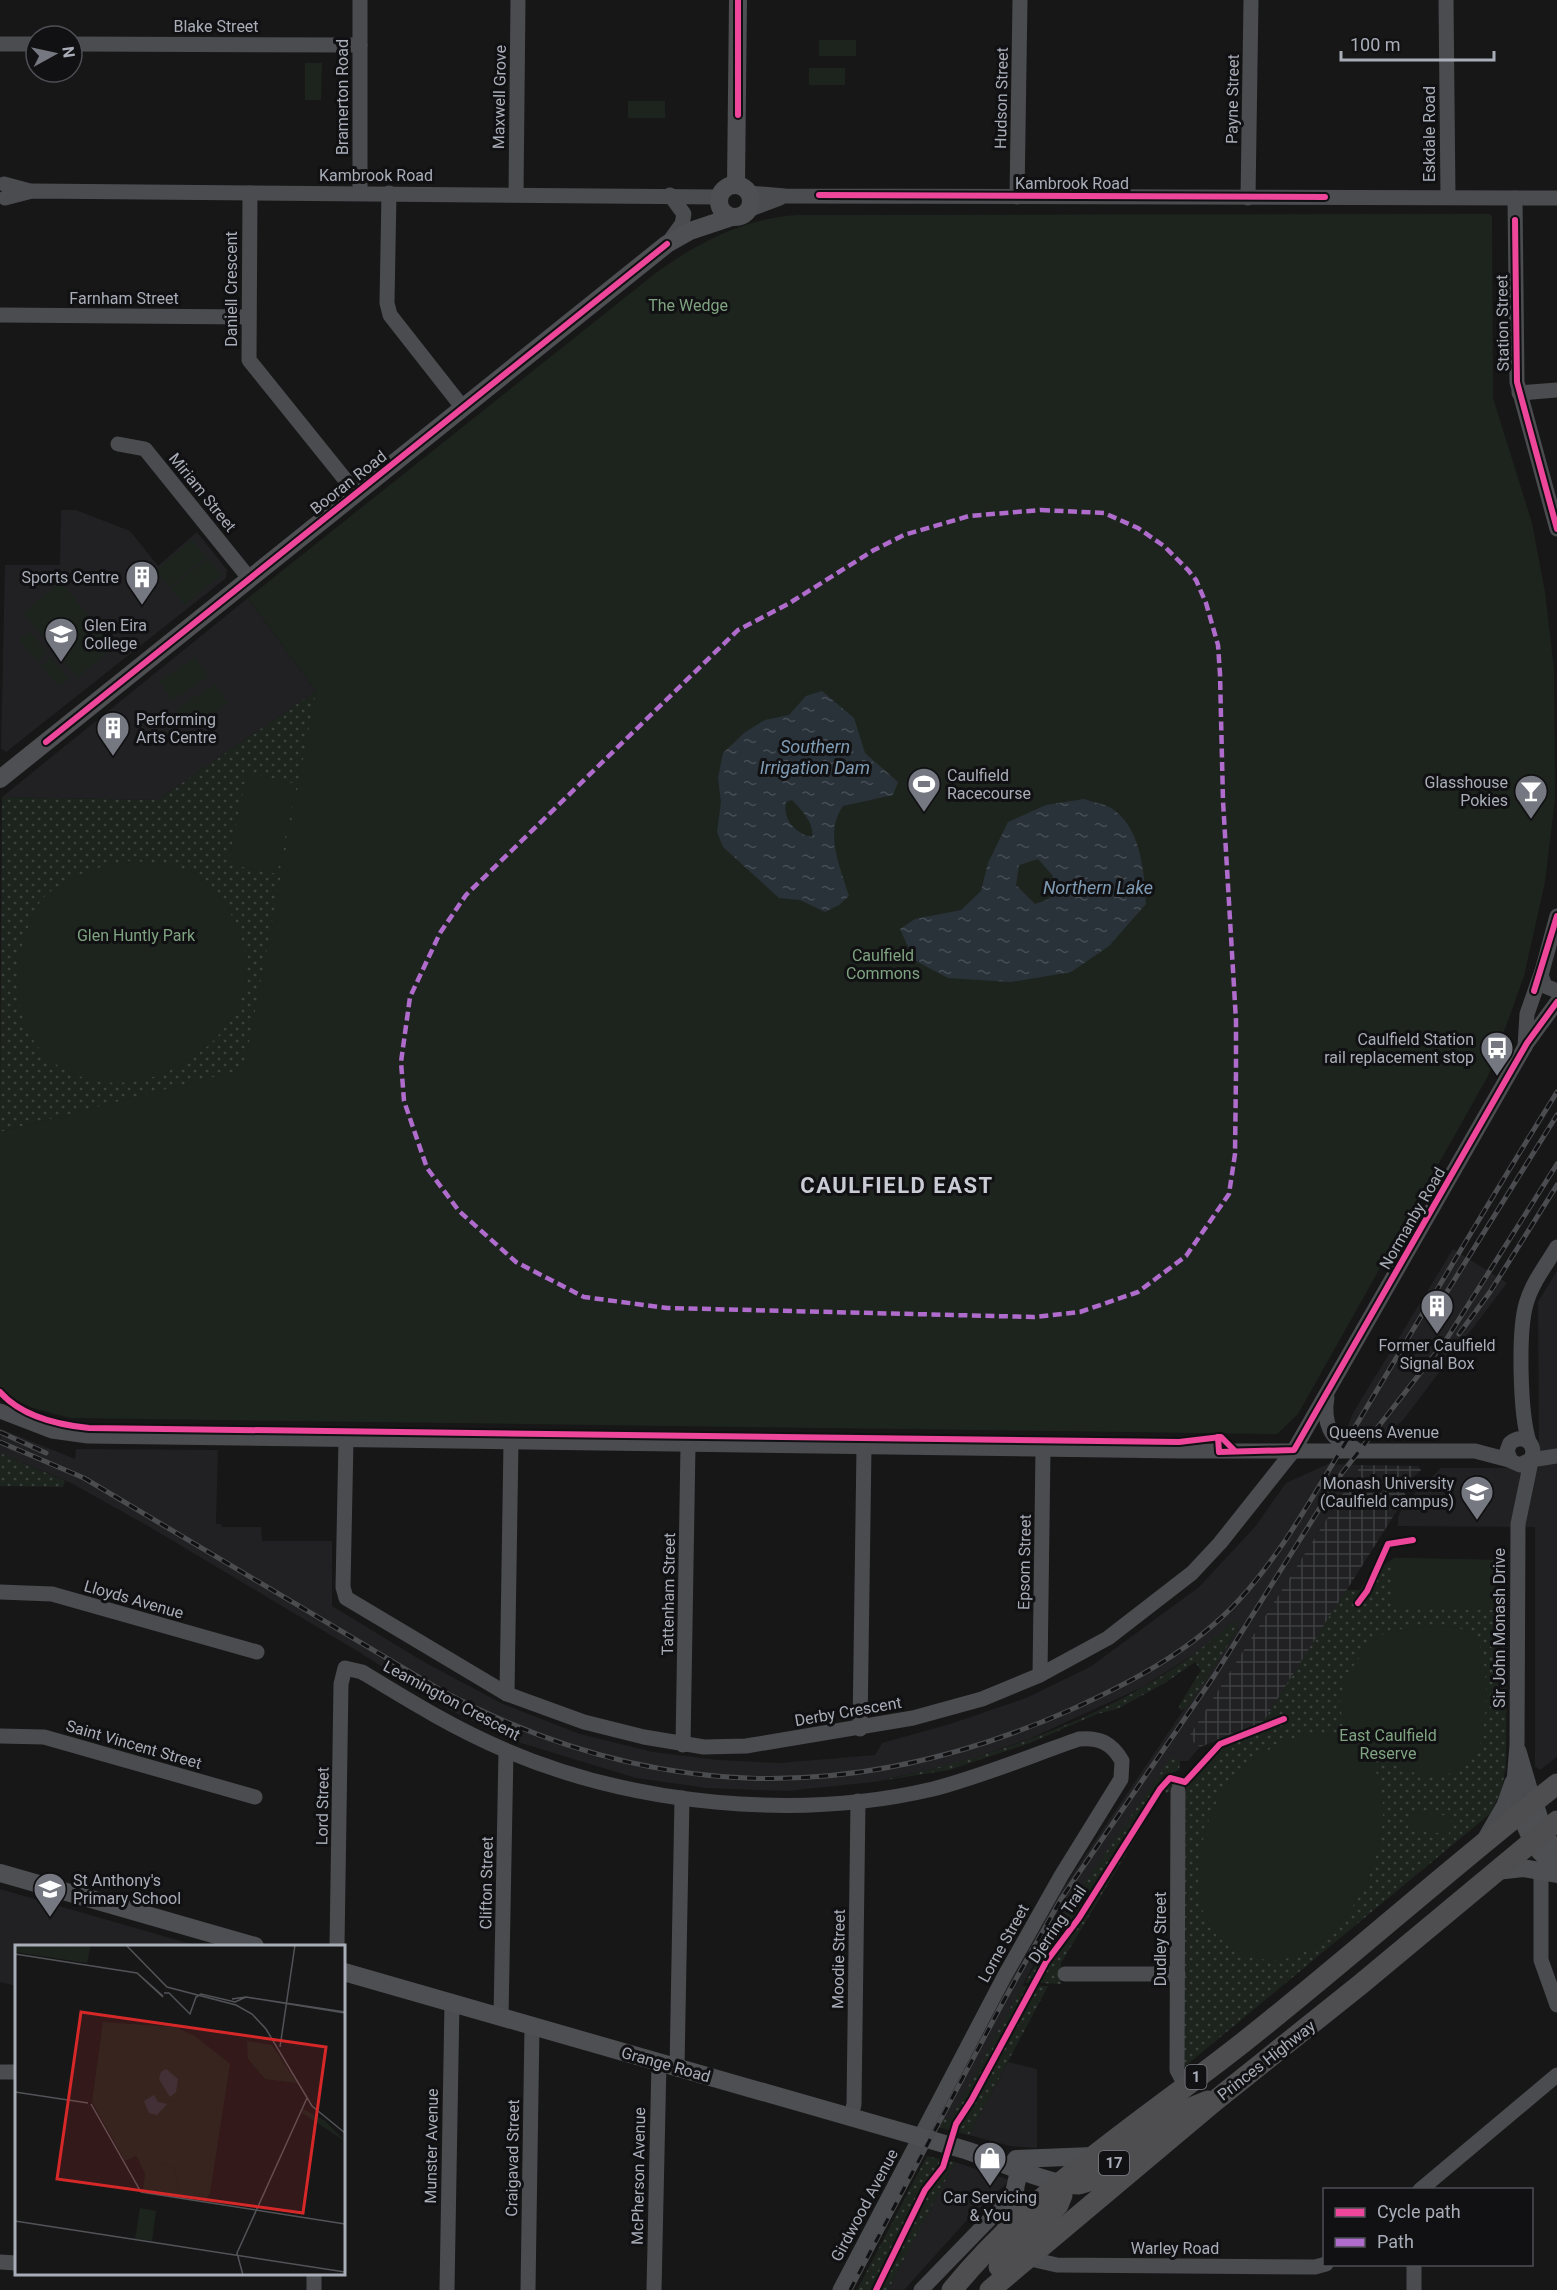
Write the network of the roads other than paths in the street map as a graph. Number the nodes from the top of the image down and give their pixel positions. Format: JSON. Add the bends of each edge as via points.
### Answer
{"nodes":[{"id":1,"x":360,"y":0,"type":"edge"},
{"id":2,"x":518,"y":0,"type":"edge"},
{"id":3,"x":738,"y":0,"type":"edge"},
{"id":4,"x":1020,"y":0,"type":"edge"},
{"id":5,"x":1251,"y":0,"type":"edge"},
{"id":6,"x":1446,"y":0,"type":"edge"},
{"id":7,"x":0,"y":44,"type":"edge"},
{"id":8,"x":24,"y":44,"type":"edge"},
{"id":9,"x":84,"y":44,"type":"edge"},
{"id":10,"x":360,"y":45,"type":"junction"},
{"id":11,"x":2,"y":191,"type":"edge"},
{"id":12,"x":250,"y":193,"type":"junction"},
{"id":13,"x":360,"y":193,"type":"junction"},
{"id":14,"x":389,"y":194,"type":"junction"},
{"id":15,"x":516,"y":194,"type":"junction"},
{"id":16,"x":670,"y":195,"type":"junction"},
{"id":17,"x":1448,"y":196,"type":"junction"},
{"id":18,"x":1017,"y":197,"type":"junction"},
{"id":19,"x":1248,"y":198,"type":"junction"},
{"id":20,"x":1515,"y":198,"type":"junction"},
{"id":21,"x":1557,"y":198,"type":"edge"},
{"id":22,"x":719,"y":200,"type":"junction"},
{"id":23,"x":741,"y":201,"type":"junction"},
{"id":24,"x":690,"y":231,"type":"junction"},
{"id":25,"x":667,"y":244,"type":"junction"},
{"id":26,"x":0,"y":315,"type":"edge"},
{"id":27,"x":249,"y":316,"type":"junction"},
{"id":28,"x":1557,"y":390,"type":"edge"},
{"id":29,"x":1519,"y":393,"type":"junction"},
{"id":30,"x":463,"y":408,"type":"junction"},
{"id":31,"x":118,"y":444,"type":"dead end"},
{"id":32,"x":356,"y":493,"type":"junction"},
{"id":33,"x":1557,"y":529,"type":"edge"},
{"id":34,"x":249,"y":578,"type":"junction"},
{"id":35,"x":0,"y":779,"type":"edge"},
{"id":36,"x":1557,"y":916,"type":"edge"},
{"id":37,"x":1542,"y":971,"type":"junction"},
{"id":38,"x":1557,"y":991,"type":"edge"},
{"id":39,"x":1557,"y":1002,"type":"edge"},
{"id":40,"x":1525,"y":1047,"type":"junction"},
{"id":41,"x":1557,"y":1247,"type":"edge"},
{"id":42,"x":1329,"y":1391,"type":"junction"},
{"id":43,"x":1523,"y":1393,"type":"junction"},
{"id":44,"x":0,"y":1411,"type":"edge"},
{"id":45,"x":346,"y":1440,"type":"junction"},
{"id":46,"x":511,"y":1442,"type":"junction"},
{"id":47,"x":1510,"y":1442,"type":"junction"},
{"id":48,"x":1530,"y":1443,"type":"junction"},
{"id":49,"x":688,"y":1445,"type":"junction"},
{"id":50,"x":864,"y":1447,"type":"junction"},
{"id":51,"x":1557,"y":1447,"type":"edge"},
{"id":52,"x":1043,"y":1449,"type":"junction"},
{"id":53,"x":1294,"y":1450,"type":"junction"},
{"id":54,"x":1364,"y":1450,"type":"junction"},
{"id":55,"x":1475,"y":1451,"type":"junction"},
{"id":56,"x":1557,"y":1455,"type":"edge"},
{"id":57,"x":1510,"y":1460,"type":"junction"},
{"id":58,"x":1530,"y":1460,"type":"junction"},
{"id":59,"x":1520,"y":1512,"type":"junction"},
{"id":60,"x":0,"y":1592,"type":"edge"},
{"id":61,"x":257,"y":1652,"type":"dead end"},
{"id":62,"x":345,"y":1668,"type":"joint"},
{"id":63,"x":1040,"y":1675,"type":"junction"},
{"id":64,"x":507,"y":1695,"type":"junction"},
{"id":65,"x":860,"y":1729,"type":"junction"},
{"id":66,"x":0,"y":1736,"type":"edge"},
{"id":67,"x":683,"y":1745,"type":"junction"},
{"id":68,"x":1517,"y":1745,"type":"junction"},
{"id":69,"x":506,"y":1751,"type":"junction"},
{"id":70,"x":1122,"y":1770,"type":"joint"},
{"id":71,"x":1514,"y":1776,"type":"junction"},
{"id":72,"x":1557,"y":1784,"type":"edge"},
{"id":73,"x":1178,"y":1791,"type":"dead end"},
{"id":74,"x":255,"y":1797,"type":"dead end"},
{"id":75,"x":682,"y":1798,"type":"junction"},
{"id":76,"x":858,"y":1801,"type":"junction"},
{"id":77,"x":1527,"y":1807,"type":"junction"},
{"id":78,"x":1544,"y":1831,"type":"edge"},
{"id":79,"x":1484,"y":1841,"type":"junction"},
{"id":80,"x":1557,"y":1848,"type":"edge"},
{"id":81,"x":1552,"y":1870,"type":"edge"},
{"id":82,"x":1496,"y":1871,"type":"junction"},
{"id":83,"x":0,"y":1873,"type":"edge"},
{"id":84,"x":248,"y":1945,"type":"edge"},
{"id":85,"x":338,"y":1945,"type":"edge"},
{"id":86,"x":345,"y":1972,"type":"edge"},
{"id":87,"x":1065,"y":1974,"type":"dead end"},
{"id":88,"x":1178,"y":1974,"type":"junction"},
{"id":89,"x":452,"y":2002,"type":"junction"},
{"id":90,"x":1557,"y":2006,"type":"edge"},
{"id":91,"x":501,"y":2017,"type":"junction"},
{"id":92,"x":532,"y":2026,"type":"junction"},
{"id":93,"x":659,"y":2062,"type":"junction"},
{"id":94,"x":677,"y":2068,"type":"junction"},
{"id":95,"x":1557,"y":2075,"type":"edge"},
{"id":96,"x":1185,"y":2085,"type":"junction"},
{"id":97,"x":1215,"y":2100,"type":"junction"},
{"id":98,"x":851,"y":2117,"type":"junction"},
{"id":99,"x":1154,"y":2118,"type":"junction"},
{"id":100,"x":921,"y":2137,"type":"junction"},
{"id":101,"x":1093,"y":2156,"type":"junction"},
{"id":102,"x":1018,"y":2165,"type":"junction"},
{"id":103,"x":1062,"y":2182,"type":"junction"},
{"id":104,"x":1422,"y":2188,"type":"edge"},
{"id":105,"x":1017,"y":2191,"type":"junction"},
{"id":106,"x":1006,"y":2229,"type":"junction"},
{"id":107,"x":1026,"y":2258,"type":"junction"},
{"id":108,"x":0,"y":2262,"type":"edge"},
{"id":109,"x":15,"y":2263,"type":"edge"},
{"id":110,"x":1323,"y":2265,"type":"edge"},
{"id":111,"x":1414,"y":2266,"type":"edge"},
{"id":112,"x":991,"y":2289,"type":"edge"},
{"id":113,"x":447,"y":2290,"type":"edge"},
{"id":114,"x":528,"y":2290,"type":"edge"},
{"id":115,"x":654,"y":2290,"type":"edge"},
{"id":116,"x":840,"y":2290,"type":"edge"},
{"id":117,"x":921,"y":2290,"type":"edge"},
{"id":118,"x":952,"y":2290,"type":"edge"},
{"id":119,"x":1414,"y":2290,"type":"edge"}],
"edges":[{"from":1,"to":10,"type":"street","name":"Bramerton Road"},
{"from":2,"to":15,"type":"street","name":"Maxwell Grove"},
{"from":3,"to":23,"type":"main road"},
{"from":4,"to":18,"type":"street","name":"Hudson Street"},
{"from":5,"to":19,"type":"street","name":"Payne Street"},
{"from":6,"to":17,"type":"street","name":"Eskdale Road"},
{"from":7,"to":8,"type":"street"},
{"from":9,"to":10,"type":"street","name":"Blake Street"},
{"from":10,"to":13,"type":"street","name":"Bramerton Road"},
{"from":11,"to":12,"type":"street","name":"Kambrook Road"},
{"from":12,"to":13,"type":"street","name":"Kambrook Road"},
{"from":12,"to":27,"type":"street","name":"Daniell Crescent"},
{"from":13,"to":14,"type":"street","name":"Kambrook Road"},
{"from":14,"to":15,"type":"street","name":"Kambrook Road"},
{"from":14,"to":30,"type":"street","via":[[390,315]]},
{"from":15,"to":16,"type":"street","name":"Kambrook Road"},
{"from":16,"to":22,"type":"street","name":"Kambrook Road"},
{"from":16,"to":25,"type":"street","via":[[682,209],[683,219]]},
{"from":17,"to":19,"type":"street","name":"Kambrook Road"},
{"from":17,"to":20,"type":"street","name":"Kambrook Road"},
{"from":18,"to":19,"type":"street","name":"Kambrook Road"},
{"from":18,"to":23,"type":"street","name":"Kambrook Road","via":[[785,196]]},
{"from":20,"to":21,"type":"street","name":"Kambrook Road"},
{"from":20,"to":29,"type":"street","name":"Station Street","via":[[1515,349]]},
{"from":22,"to":23,"type":"main road","name":"Booran Road","via":[[724,190]]},
{"from":22,"to":24,"type":"main road","name":"Booran Road"},
{"from":23,"to":24,"type":"main road","name":"Booran Road"},
{"from":24,"to":25,"type":"main road","name":"Booran Road"},
{"from":25,"to":30,"type":"main road","name":"Booran Road"},
{"from":26,"to":27,"type":"street","name":"Farnham Street"},
{"from":27,"to":32,"type":"street","name":"Daniell Crescent","via":[[249,360]]},
{"from":28,"to":29,"type":"street"},
{"from":29,"to":33,"type":"street","name":"Station Street"},
{"from":30,"to":32,"type":"main road","name":"Booran Road"},
{"from":31,"to":34,"type":"street","name":"Miriam Street","via":[[145,449]]},
{"from":32,"to":34,"type":"main road","name":"Booran Road"},
{"from":34,"to":35,"type":"main road","name":"Booran Road"},
{"from":36,"to":37,"type":"street"},
{"from":37,"to":38,"type":"street","via":[[1545,986]]},
{"from":37,"to":40,"type":"street","via":[[1527,1014]]},
{"from":39,"to":40,"type":"street","name":"Normanby Road"},
{"from":40,"to":42,"type":"street","name":"Normanby Road"},
{"from":41,"to":43,"type":"street","via":[[1526,1305]]},
{"from":42,"to":53,"type":"street","name":"Normanby Road"},
{"from":42,"to":54,"type":"street","via":[[1325,1410],[1329,1429],[1343,1444]]},
{"from":43,"to":47,"type":"street"},
{"from":43,"to":48,"type":"street","via":[[1524,1423]]},
{"from":44,"to":45,"type":"street","name":"Queens Avenue","via":[[77,1436]]},
{"from":45,"to":46,"type":"street","name":"Queens Avenue"},
{"from":45,"to":64,"type":"street","name":"Derby Crescent","via":[[346,1598]]},
{"from":46,"to":49,"type":"street","name":"Queens Avenue"},
{"from":46,"to":64,"type":"street"},
{"from":47,"to":48,"type":"street","via":[[1520,1438]]},
{"from":47,"to":55,"type":"street","name":"Queens Avenue"},
{"from":47,"to":57,"type":"street"},
{"from":48,"to":51,"type":"street"},
{"from":48,"to":58,"type":"street"},
{"from":49,"to":50,"type":"street","name":"Queens Avenue"},
{"from":49,"to":67,"type":"street","name":"Tattenham Street"},
{"from":50,"to":52,"type":"street","name":"Queens Avenue"},
{"from":50,"to":65,"type":"street"},
{"from":52,"to":53,"type":"street","name":"Queens Avenue"},
{"from":52,"to":63,"type":"street","name":"Epsom Street"},
{"from":53,"to":54,"type":"street","name":"Queens Avenue"},
{"from":53,"to":63,"type":"street","name":"Derby Crescent","via":[[1192,1573],[1108,1638]]},
{"from":54,"to":55,"type":"street","name":"Queens Avenue"},
{"from":55,"to":57,"type":"street","name":"Queens Avenue"},
{"from":56,"to":58,"type":"street"},
{"from":57,"to":58,"type":"street","via":[[1521,1465]]},
{"from":57,"to":59,"type":"street","name":"Sir John Monash Drive"},
{"from":58,"to":59,"type":"street","name":"Sir John Monash Drive"},
{"from":59,"to":68,"type":"street","name":"Sir John Monash Drive"},
{"from":60,"to":61,"type":"street","name":"Lloyds Avenue","via":[[52,1594]]},
{"from":62,"to":69,"type":"street","name":"Leamington Crescent","via":[[362,1672]]},
{"from":62,"to":85,"type":"street","name":"Lord Street","via":[[341,1684]]},
{"from":63,"to":65,"type":"street","name":"Derby Crescent","via":[[962,1705]]},
{"from":64,"to":67,"type":"street","name":"Derby Crescent","via":[[584,1722]]},
{"from":65,"to":67,"type":"street","name":"Derby Crescent","via":[[731,1748]]},
{"from":66,"to":74,"type":"street","name":"Saint Vincent Street","via":[[44,1737]]},
{"from":68,"to":71,"type":"street","name":"Sir John Monash Drive"},
{"from":68,"to":77,"type":"street","name":"Sir John Monash Drive"},
{"from":69,"to":75,"type":"street","name":"Leamington Crescent","via":[[595,1780]]},
{"from":69,"to":91,"type":"street","name":"Clifton Street"},
{"from":70,"to":76,"type":"street","name":"Leamington Crescent","via":[[1116,1751],[1094,1737],[932,1789]]},
{"from":70,"to":100,"type":"street","name":"Lorne Street","via":[[1112,1795],[1004,1977]]},
{"from":71,"to":77,"type":"street","name":"Sir John Monash Drive"},
{"from":71,"to":79,"type":"street","via":[[1504,1805]]},
{"from":72,"to":77,"type":"highway","number":"1"},
{"from":73,"to":88,"type":"street","name":"Dudley Street"},
{"from":75,"to":76,"type":"street","name":"Leamington Crescent","via":[[762,1804]]},
{"from":75,"to":94,"type":"street"},
{"from":76,"to":98,"type":"street","name":"Moodie Street"},
{"from":77,"to":78,"type":"main road"},
{"from":77,"to":79,"type":"highway","name":"Princes Highway","number":"1"},
{"from":78,"to":80,"type":"main road"},
{"from":78,"to":81,"type":"main road","via":[[1544,1856]]},
{"from":78,"to":82,"type":"highway","name":"Princes Highway","number":"1"},
{"from":79,"to":96,"type":"highway","name":"Princes Highway","number":"1","via":[[1259,2030]]},
{"from":81,"to":82,"type":"main road"},
{"from":81,"to":90,"type":"street","via":[[1541,1960]]},
{"from":82,"to":97,"type":"highway","name":"Princes Highway","number":"1"},
{"from":83,"to":84,"type":"main road"},
{"from":86,"to":89,"type":"main road","name":"Grange Road","number":"17"},
{"from":87,"to":88,"type":"street"},
{"from":88,"to":96,"type":"street","name":"Dudley Street","via":[[1177,2070]]},
{"from":89,"to":91,"type":"main road","name":"Grange Road","number":"17"},
{"from":89,"to":113,"type":"street","name":"Munster Avenue"},
{"from":91,"to":92,"type":"main road","name":"Grange Road","number":"17"},
{"from":92,"to":93,"type":"main road","name":"Grange Road","number":"17"},
{"from":92,"to":114,"type":"street","name":"Craigavad Street"},
{"from":93,"to":94,"type":"main road","name":"Grange Road","number":"17"},
{"from":93,"to":115,"type":"street","name":"McPherson Avenue"},
{"from":94,"to":98,"type":"main road","name":"Grange Road","number":"17"},
{"from":95,"to":104,"type":"street"},
{"from":96,"to":99,"type":"highway","name":"Princes Highway","number":"1"},
{"from":97,"to":99,"type":"highway","number":"17"},
{"from":97,"to":107,"type":"highway","name":"Princes Highway","number":"1"},
{"from":98,"to":100,"type":"main road","name":"Grange Road","number":"17"},
{"from":99,"to":101,"type":"highway","name":"Princes Highway","number":"1"},
{"from":99,"to":103,"type":"highway","number":"17","via":[[1092,2180],[1079,2184]]},
{"from":100,"to":102,"type":"main road","name":"Grange Road","number":"17"},
{"from":100,"to":116,"type":"street","name":"Girdwood Avenue"},
{"from":101,"to":102,"type":"main road","number":"17"},
{"from":101,"to":103,"type":"highway","name":"Princes Highway","number":"1"},
{"from":102,"to":103,"type":"main road","name":"Grange Road","number":"17"},
{"from":102,"to":105,"type":"main road"},
{"from":103,"to":106,"type":"highway","name":"Princes Highway","number":"1"},
{"from":103,"to":112,"type":"highway","via":[[1059,2203],[1000,2265]]},
{"from":105,"to":106,"type":"main road"},
{"from":105,"to":117,"type":"street"},
{"from":106,"to":118,"type":"highway","name":"Princes Highway","number":"1"},
{"from":107,"to":110,"type":"street","name":"Warley Road","via":[[1057,2265]]},
{"from":107,"to":112,"type":"highway","name":"Princes Highway","number":"1"},
{"from":108,"to":109,"type":"street"},
{"from":111,"to":119,"type":"street"}]}
